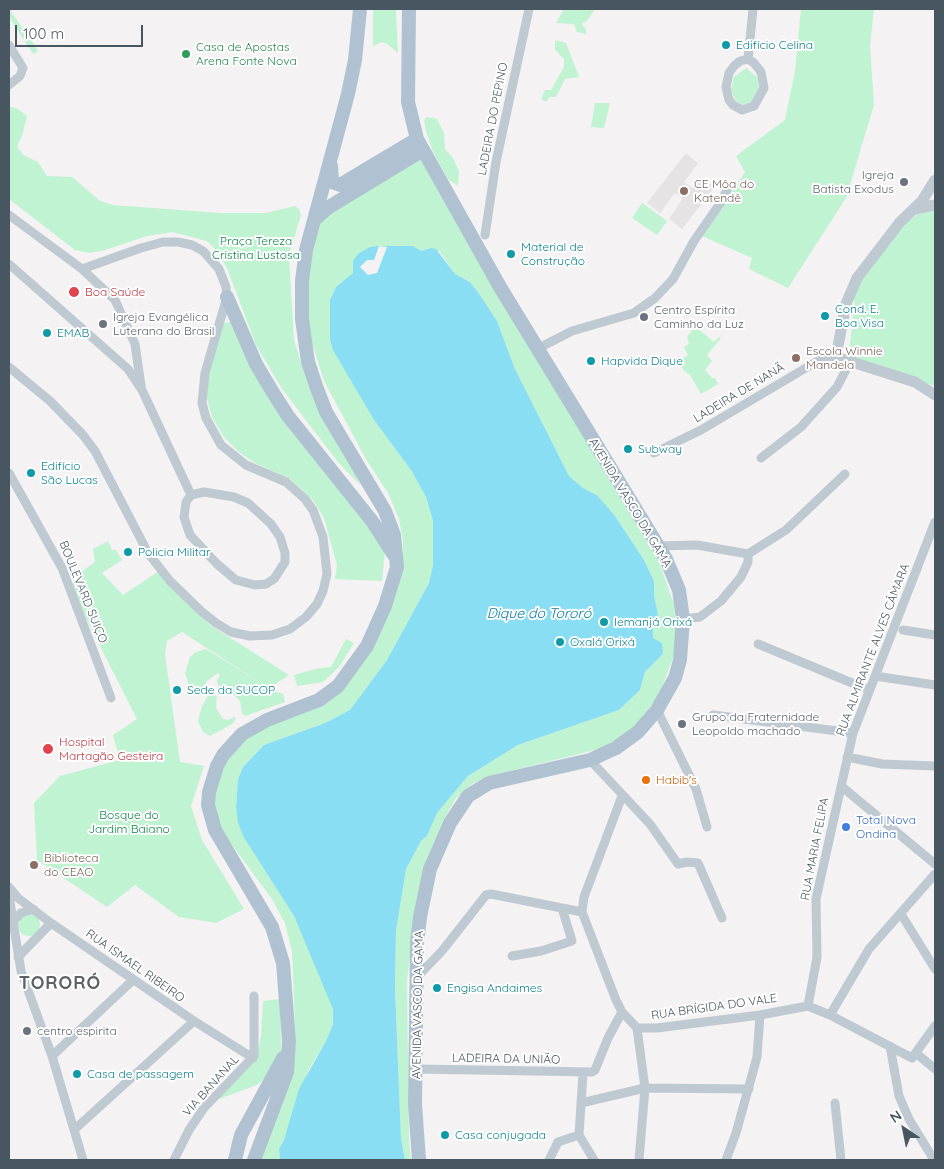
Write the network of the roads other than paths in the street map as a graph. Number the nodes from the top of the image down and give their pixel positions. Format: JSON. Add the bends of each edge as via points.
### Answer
{"nodes":[{"id":1,"x":360,"y":9,"type":"edge"},
{"id":2,"x":409,"y":9,"type":"edge"},
{"id":3,"x":529,"y":9,"type":"edge"},
{"id":4,"x":753,"y":9,"type":"edge"},
{"id":5,"x":9,"y":45,"type":"edge"},
{"id":6,"x":748,"y":60,"type":"junction"},
{"id":7,"x":9,"y":85,"type":"edge"},
{"id":8,"x":420,"y":144,"type":"junction"},
{"id":9,"x":333,"y":150,"type":"junction"},
{"id":10,"x":935,"y":180,"type":"edge"},
{"id":11,"x":728,"y":186,"type":"dead end"},
{"id":12,"x":935,"y":205,"type":"edge"},
{"id":13,"x":912,"y":210,"type":"junction"},
{"id":14,"x":9,"y":215,"type":"edge"},
{"id":15,"x":314,"y":220,"type":"junction"},
{"id":16,"x":485,"y":235,"type":"dead end"},
{"id":17,"x":9,"y":264,"type":"edge"},
{"id":18,"x":82,"y":269,"type":"junction"},
{"id":19,"x":227,"y":297,"type":"junction"},
{"id":20,"x":537,"y":349,"type":"junction"},
{"id":21,"x":836,"y":357,"type":"junction"},
{"id":22,"x":850,"y":362,"type":"junction"},
{"id":23,"x":9,"y":367,"type":"edge"},
{"id":24,"x":142,"y":390,"type":"junction"},
{"id":25,"x":935,"y":395,"type":"edge"},
{"id":26,"x":654,"y":453,"type":"dead end"},
{"id":27,"x":761,"y":458,"type":"dead end"},
{"id":28,"x":9,"y":472,"type":"edge"},
{"id":29,"x":845,"y":474,"type":"dead end"},
{"id":30,"x":191,"y":495,"type":"junction"},
{"id":31,"x":935,"y":522,"type":"edge"},
{"id":32,"x":658,"y":546,"type":"junction"},
{"id":33,"x":748,"y":554,"type":"junction"},
{"id":34,"x":397,"y":560,"type":"junction"},
{"id":35,"x":683,"y":620,"type":"junction"},
{"id":36,"x":903,"y":630,"type":"dead end"},
{"id":37,"x":935,"y":635,"type":"edge"},
{"id":38,"x":758,"y":644,"type":"dead end"},
{"id":39,"x":875,"y":676,"type":"junction"},
{"id":40,"x":935,"y":685,"type":"edge"},
{"id":41,"x":869,"y":690,"type":"junction"},
{"id":42,"x":111,"y":698,"type":"dead end"},
{"id":43,"x":657,"y":710,"type":"junction"},
{"id":44,"x":713,"y":716,"type":"dead end"},
{"id":45,"x":853,"y":733,"type":"junction"},
{"id":46,"x":847,"y":757,"type":"junction"},
{"id":47,"x":590,"y":760,"type":"junction"},
{"id":48,"x":935,"y":766,"type":"edge"},
{"id":49,"x":841,"y":786,"type":"junction"},
{"id":50,"x":622,"y":796,"type":"junction"},
{"id":51,"x":707,"y":827,"type":"dead end"},
{"id":52,"x":935,"y":864,"type":"edge"},
{"id":53,"x":935,"y":874,"type":"edge"},
{"id":54,"x":9,"y":887,"type":"edge"},
{"id":55,"x":9,"y":896,"type":"edge"},
{"id":56,"x":562,"y":908,"type":"junction"},
{"id":57,"x":33,"y":909,"type":"junction"},
{"id":58,"x":582,"y":912,"type":"junction"},
{"id":59,"x":901,"y":914,"type":"junction"},
{"id":60,"x":722,"y":918,"type":"dead end"},
{"id":61,"x":12,"y":922,"type":"junction"},
{"id":62,"x":51,"y":923,"type":"junction"},
{"id":63,"x":14,"y":934,"type":"junction"},
{"id":64,"x":33,"y":941,"type":"junction"},
{"id":65,"x":13,"y":956,"type":"edge"},
{"id":66,"x":512,"y":956,"type":"dead end"},
{"id":67,"x":935,"y":969,"type":"edge"},
{"id":68,"x":417,"y":977,"type":"junction"},
{"id":69,"x":134,"y":980,"type":"junction"},
{"id":70,"x":254,"y":996,"type":"dead end"},
{"id":71,"x":808,"y":1006,"type":"junction"},
{"id":72,"x":622,"y":1012,"type":"junction"},
{"id":73,"x":760,"y":1015,"type":"junction"},
{"id":74,"x":830,"y":1015,"type":"junction"},
{"id":75,"x":194,"y":1021,"type":"junction"},
{"id":76,"x":935,"y":1026,"type":"edge"},
{"id":77,"x":637,"y":1028,"type":"junction"},
{"id":78,"x":289,"y":1041,"type":"junction"},
{"id":79,"x":890,"y":1046,"type":"junction"},
{"id":80,"x":916,"y":1054,"type":"junction"},
{"id":81,"x":52,"y":1056,"type":"junction"},
{"id":82,"x":253,"y":1058,"type":"junction"},
{"id":83,"x":417,"y":1069,"type":"junction"},
{"id":84,"x":935,"y":1069,"type":"edge"},
{"id":85,"x":583,"y":1073,"type":"junction"},
{"id":86,"x":645,"y":1088,"type":"junction"},
{"id":87,"x":748,"y":1089,"type":"junction"},
{"id":88,"x":581,"y":1103,"type":"junction"},
{"id":89,"x":835,"y":1103,"type":"dead end"},
{"id":90,"x":76,"y":1130,"type":"junction"},
{"id":91,"x":579,"y":1135,"type":"junction"},
{"id":92,"x":417,"y":1138,"type":"junction"},
{"id":93,"x":83,"y":1160,"type":"edge"},
{"id":94,"x":174,"y":1160,"type":"edge"},
{"id":95,"x":235,"y":1160,"type":"edge"},
{"id":96,"x":254,"y":1160,"type":"edge"},
{"id":97,"x":419,"y":1160,"type":"edge"},
{"id":98,"x":424,"y":1160,"type":"edge"},
{"id":99,"x":549,"y":1160,"type":"edge"},
{"id":100,"x":594,"y":1160,"type":"edge"},
{"id":101,"x":639,"y":1160,"type":"edge"},
{"id":102,"x":726,"y":1160,"type":"edge"},
{"id":103,"x":841,"y":1160,"type":"edge"},
{"id":104,"x":934,"y":1160,"type":"edge"}],
"edges":[{"from":1,"to":9,"type":"main road","via":[[355,60]]},
{"from":2,"to":8,"type":"main road","name":"AVENIDA VASCO DA GAMA","via":[[408,102]]},
{"from":3,"to":16,"type":"street","name":"LADEIRA DO PEPINO","via":[[496,162]]},
{"from":4,"to":6,"type":"street"},
{"from":5,"to":7,"type":"street","via":[[23,68],[20,76]]},
{"from":6,"to":6,"type":"street","via":[[734,66],[726,87],[733,106],[742,110],[754,106],[764,88],[762,72]]},
{"from":8,"to":9,"type":"main road","via":[[340,185],[330,178]]},
{"from":8,"to":15,"type":"main road"},
{"from":8,"to":20,"type":"main road","name":"AVENIDA VASCO DA GAMA"},
{"from":9,"to":15,"type":"main road"},
{"from":10,"to":13,"type":"street","via":[[927,195]]},
{"from":11,"to":20,"type":"street","via":[[673,279],[655,298],[634,313],[572,331]]},
{"from":12,"to":13,"type":"street"},
{"from":13,"to":21,"type":"street","via":[[857,278],[846,304]]},
{"from":14,"to":18,"type":"street"},
{"from":15,"to":34,"type":"main road","via":[[302,281],[302,319],[308,362],[326,412],[385,511],[394,535]]},
{"from":17,"to":24,"type":"street","via":[[113,353]]},
{"from":18,"to":19,"type":"street","via":[[141,248],[178,242],[203,251],[214,262],[223,278]]},
{"from":18,"to":24,"type":"street","via":[[106,290],[121,310],[135,344]]},
{"from":19,"to":23,"type":"street","via":[[202,388],[206,418],[221,445],[231,455],[286,482],[305,499],[318,522],[326,556],[327,574],[317,604],[306,618],[290,629],[272,635],[250,636],[231,632],[201,611],[170,581],[140,539],[89,443],[70,420]]},
{"from":19,"to":34,"type":"main road","via":[[256,364],[288,416],[372,521]]},
{"from":20,"to":32,"type":"main road","name":"AVENIDA VASCO DA GAMA"},
{"from":21,"to":22,"type":"street"},
{"from":21,"to":26,"type":"street","name":"LADEIRA DE NANÃ","via":[[821,359],[701,430]]},
{"from":22,"to":25,"type":"street","via":[[915,382]]},
{"from":22,"to":27,"type":"street","via":[[837,386],[801,427]]},
{"from":24,"to":30,"type":"street"},
{"from":28,"to":42,"type":"street","name":"BOULEVARD SUIÇO","via":[[62,568]]},
{"from":29,"to":33,"type":"street","via":[[786,530]]},
{"from":30,"to":30,"type":"street","via":[[204,492],[227,496],[248,503],[260,512],[280,537],[285,553],[281,571],[266,584],[255,585],[230,575],[196,542],[186,527],[185,509]]},
{"from":31,"to":39,"type":"street","name":"RUA ALMIRANTE ALVES CÂMARA"},
{"from":32,"to":33,"type":"street","via":[[697,545]]},
{"from":32,"to":35,"type":"main road","name":"AVENIDA VASCO DA GAMA","via":[[679,590]]},
{"from":33,"to":35,"type":"street","via":[[741,577],[721,601],[700,618]]},
{"from":34,"to":78,"type":"main road","via":[[377,624],[356,663],[338,686],[320,700],[267,720],[242,734],[223,755],[209,792],[208,805],[215,830],[278,940]]},
{"from":35,"to":43,"type":"main road","name":"AVENIDA VASCO DA GAMA","via":[[675,678]]},
{"from":36,"to":37,"type":"street"},
{"from":38,"to":41,"type":"street"},
{"from":39,"to":40,"type":"street"},
{"from":39,"to":41,"type":"street","name":"RUA ALMIRANTE ALVES CÂMARA"},
{"from":41,"to":45,"type":"street","name":"RUA ALMIRANTE ALVES CÂMARA"},
{"from":43,"to":47,"type":"main road","name":"AVENIDA VASCO DA GAMA","via":[[627,740]]},
{"from":43,"to":51,"type":"street","via":[[696,789]]},
{"from":44,"to":45,"type":"street"},
{"from":45,"to":46,"type":"street","name":"RUA ALMIRANTE ALVES CÂMARA"},
{"from":46,"to":48,"type":"street","via":[[882,764]]},
{"from":46,"to":49,"type":"street","name":"RUA ALMIRANTE ALVES CÂMARA"},
{"from":47,"to":50,"type":"street"},
{"from":47,"to":68,"type":"main road","name":"AVENIDA VASCO DA GAMA","via":[[489,783],[468,796],[450,823],[430,869],[420,917]]},
{"from":49,"to":52,"type":"street"},
{"from":49,"to":71,"type":"street","name":"RUA MARIA FELIPA","via":[[816,899],[817,957]]},
{"from":50,"to":58,"type":"street","via":[[584,897]]},
{"from":50,"to":60,"type":"street","via":[[650,824],[678,864],[698,863]]},
{"from":53,"to":59,"type":"street"},
{"from":54,"to":57,"type":"street","name":"RUA ISMAEL RIBEIRO"},
{"from":55,"to":61,"type":"street"},
{"from":56,"to":58,"type":"street"},
{"from":56,"to":66,"type":"street","via":[[572,941]]},
{"from":56,"to":68,"type":"street","via":[[486,895]]},
{"from":57,"to":61,"type":"street","via":[[21,913]]},
{"from":57,"to":62,"type":"street","name":"RUA ISMAEL RIBEIRO"},
{"from":58,"to":72,"type":"street","name":"RUA BRÍGIDA DO VALE"},
{"from":59,"to":67,"type":"street"},
{"from":59,"to":74,"type":"street","via":[[869,949]]},
{"from":61,"to":63,"type":"street"},
{"from":62,"to":64,"type":"street"},
{"from":62,"to":69,"type":"street","name":"RUA ISMAEL RIBEIRO"},
{"from":63,"to":64,"type":"street","via":[[23,940]]},
{"from":63,"to":65,"type":"street"},
{"from":64,"to":65,"type":"street"},
{"from":65,"to":81,"type":"street"},
{"from":68,"to":83,"type":"main road","name":"AVENIDA VASCO DA GAMA"},
{"from":69,"to":75,"type":"street","name":"RUA ISMAEL RIBEIRO"},
{"from":69,"to":81,"type":"street"},
{"from":70,"to":82,"type":"street","name":"VIA BANANAL","via":[[256,1051]]},
{"from":71,"to":73,"type":"street","name":"RUA BRÍGIDA DO VALE"},
{"from":71,"to":74,"type":"street"},
{"from":72,"to":77,"type":"street","name":"RUA BRÍGIDA DO VALE"},
{"from":72,"to":85,"type":"street","name":"LADEIRA DA UNIÃO","via":[[595,1070]]},
{"from":73,"to":77,"type":"street","name":"RUA BRÍGIDA DO VALE"},
{"from":73,"to":87,"type":"street","via":[[757,1057]]},
{"from":74,"to":79,"type":"street"},
{"from":75,"to":82,"type":"street","name":"RUA ISMAEL RIBEIRO"},
{"from":75,"to":90,"type":"street"},
{"from":76,"to":80,"type":"street"},
{"from":77,"to":86,"type":"street"},
{"from":78,"to":95,"type":"main road","via":[[278,1071],[241,1136]]},
{"from":78,"to":96,"type":"main road","via":[[284,1082]]},
{"from":79,"to":80,"type":"street","via":[[908,1057]]},
{"from":79,"to":104,"type":"street","via":[[899,1096]]},
{"from":80,"to":84,"type":"street"},
{"from":81,"to":90,"type":"street"},
{"from":82,"to":94,"type":"street","name":"VIA BANANAL","via":[[200,1114]]},
{"from":83,"to":85,"type":"street","name":"LADEIRA DA UNIÃO"},
{"from":83,"to":92,"type":"main road","name":"AVENIDA VASCO DA GAMA"},
{"from":85,"to":88,"type":"street"},
{"from":86,"to":87,"type":"street"},
{"from":86,"to":88,"type":"street"},
{"from":86,"to":101,"type":"street"},
{"from":87,"to":102,"type":"street"},
{"from":88,"to":91,"type":"street"},
{"from":89,"to":103,"type":"street"},
{"from":90,"to":93,"type":"street"},
{"from":91,"to":99,"type":"street","via":[[558,1142]]},
{"from":91,"to":100,"type":"street"},
{"from":92,"to":97,"type":"main road","name":"AVENIDA VASCO DA GAMA"},
{"from":92,"to":98,"type":"main road","name":"AVENIDA VASCO DA GAMA"}]}
